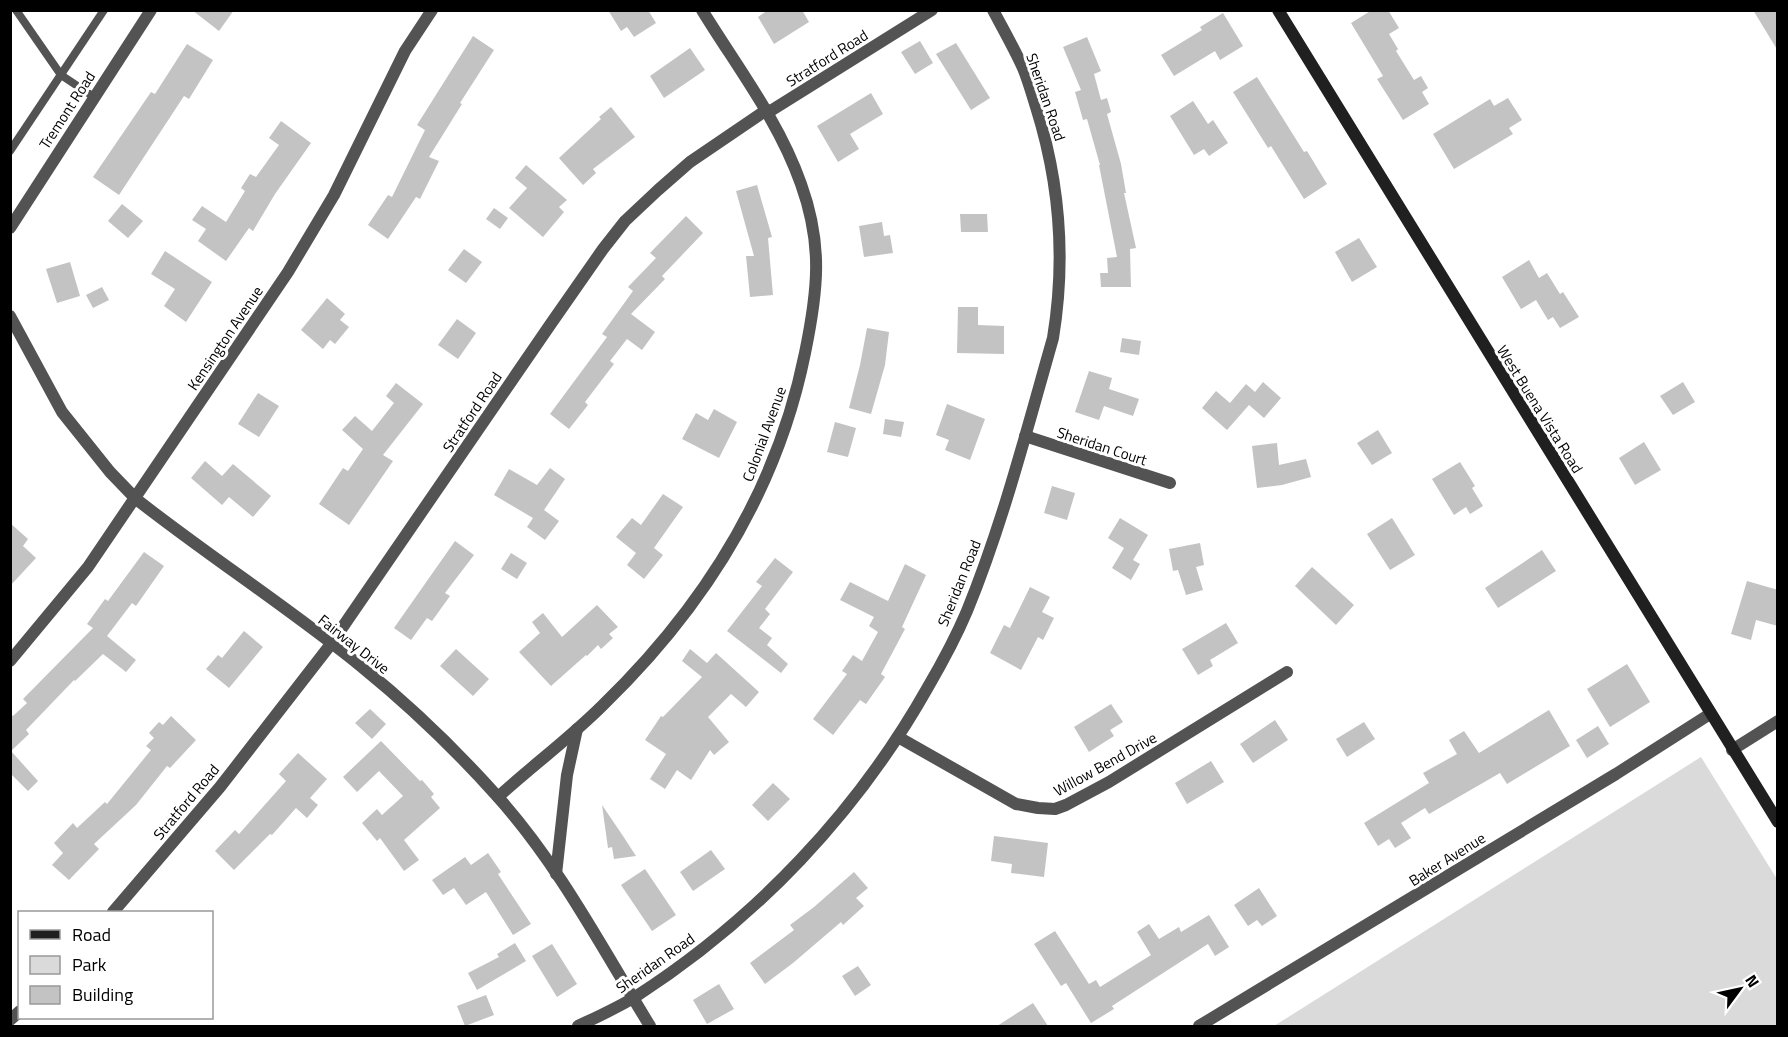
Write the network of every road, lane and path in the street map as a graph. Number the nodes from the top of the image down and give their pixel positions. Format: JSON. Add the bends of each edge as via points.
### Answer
{"nodes":[{"id":1,"x":16,"y":10,"type":"edge"},
{"id":2,"x":104,"y":10,"type":"edge"},
{"id":3,"x":151,"y":10,"type":"edge"},
{"id":4,"x":432,"y":10,"type":"edge"},
{"id":5,"x":702,"y":10,"type":"edge"},
{"id":6,"x":932,"y":10,"type":"edge"},
{"id":7,"x":993,"y":10,"type":"edge"},
{"id":8,"x":1278,"y":10,"type":"edge"},
{"id":9,"x":61,"y":75,"type":"junction"},
{"id":10,"x":94,"y":97,"type":"junction"},
{"id":11,"x":765,"y":111,"type":"junction"},
{"id":12,"x":10,"y":152,"type":"edge"},
{"id":13,"x":10,"y":228,"type":"edge"},
{"id":14,"x":10,"y":316,"type":"edge"},
{"id":15,"x":1025,"y":436,"type":"junction"},
{"id":16,"x":1170,"y":483,"type":"dead end"},
{"id":17,"x":136,"y":499,"type":"junction"},
{"id":18,"x":331,"y":644,"type":"junction"},
{"id":19,"x":10,"y":661,"type":"edge"},
{"id":20,"x":1287,"y":672,"type":"dead end"},
{"id":21,"x":1710,"y":714,"type":"junction"},
{"id":22,"x":1778,"y":720,"type":"edge"},
{"id":23,"x":577,"y":729,"type":"junction"},
{"id":24,"x":898,"y":737,"type":"junction"},
{"id":25,"x":1732,"y":750,"type":"junction"},
{"id":26,"x":498,"y":797,"type":"junction"},
{"id":27,"x":1778,"y":822,"type":"edge"},
{"id":28,"x":556,"y":874,"type":"junction"},
{"id":29,"x":114,"y":911,"type":"edge"},
{"id":30,"x":633,"y":998,"type":"junction"},
{"id":31,"x":578,"y":1026,"type":"edge"},
{"id":32,"x":650,"y":1026,"type":"edge"},
{"id":33,"x":1199,"y":1026,"type":"edge"}],
"edges":[{"from":1,"to":9,"type":"lane"},
{"from":2,"to":9,"type":"lane"},
{"from":3,"to":10,"type":"street","name":"Tremont Road"},
{"from":4,"to":17,"type":"street","name":"Kensington Avenue","via":[[405,51],[334,195],[294,262]]},
{"from":5,"to":11,"type":"street","name":"Colonial Avenue"},
{"from":6,"to":11,"type":"street","name":"Stratford Road"},
{"from":7,"to":15,"type":"street","name":"Sheridan Road","via":[[1023,69],[1045,137],[1059,209],[1058,307]]},
{"from":8,"to":21,"type":"street","name":"West Buena Vista Road"},
{"from":9,"to":10,"type":"lane"},
{"from":9,"to":12,"type":"lane"},
{"from":10,"to":13,"type":"street","name":"Tremont Road"},
{"from":11,"to":18,"type":"street","name":"Stratford Road","via":[[690,162],[626,221],[603,249]]},
{"from":11,"to":23,"type":"street","name":"Colonial Avenue","via":[[801,184],[815,236],[818,271],[799,382],[757,497],[716,572],[659,646]]},
{"from":14,"to":17,"type":"street","name":"Fairway Drive","via":[[62,412]]},
{"from":15,"to":16,"type":"street","name":"Sheridan Court"},
{"from":15,"to":24,"type":"street","name":"Sheridan Road","via":[[967,612]]},
{"from":17,"to":18,"type":"street","name":"Fairway Drive"},
{"from":17,"to":19,"type":"street","name":"Kensington Avenue","via":[[88,567]]},
{"from":18,"to":26,"type":"street","name":"Fairway Drive","via":[[403,701]]},
{"from":18,"to":29,"type":"street","name":"Stratford Road","via":[[220,787]]},
{"from":20,"to":24,"type":"street","name":"Willow Bend Drive","via":[[1109,783],[1055,809],[1016,804]]},
{"from":21,"to":25,"type":"street","name":"West Buena Vista Road"},
{"from":21,"to":33,"type":"street","name":"Baker Avenue"},
{"from":22,"to":25,"type":"street"},
{"from":23,"to":26,"type":"street","name":"Colonial Avenue"},
{"from":23,"to":28,"type":"street","via":[[567,775]]},
{"from":24,"to":30,"type":"street","name":"Sheridan Road","via":[[838,819],[777,885],[696,954]]},
{"from":25,"to":27,"type":"street","name":"West Buena Vista Road"},
{"from":26,"to":28,"type":"street","name":"Fairway Drive"},
{"from":28,"to":30,"type":"street","name":"Fairway Drive"},
{"from":30,"to":31,"type":"street","name":"Sheridan Road"},
{"from":30,"to":32,"type":"street","name":"Fairway Drive"}]}
